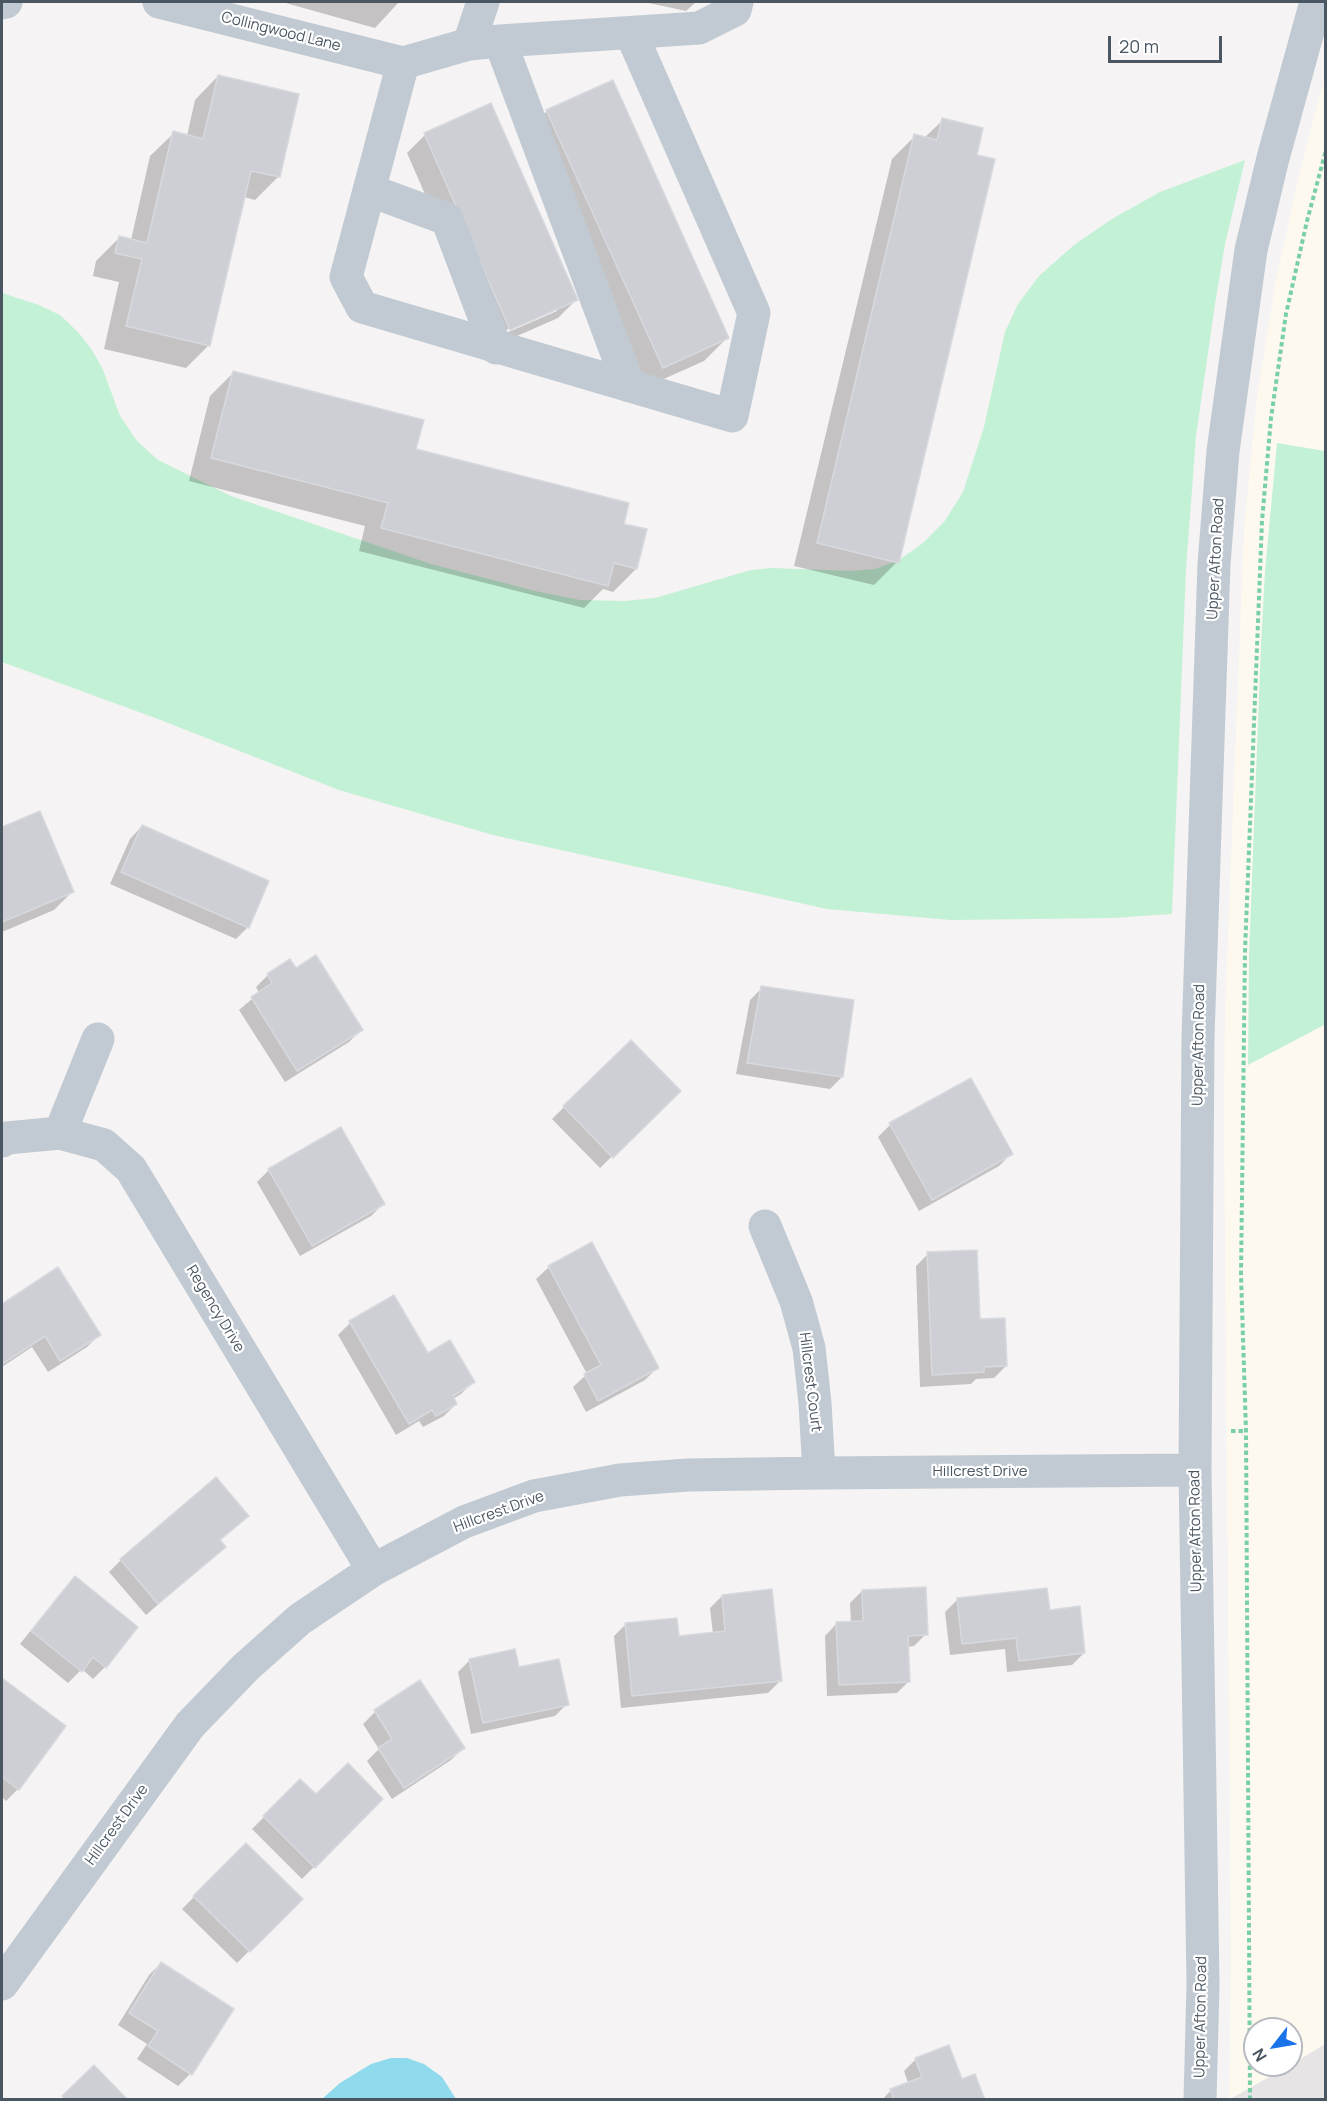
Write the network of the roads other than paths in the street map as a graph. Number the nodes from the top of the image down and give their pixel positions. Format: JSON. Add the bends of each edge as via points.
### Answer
{"nodes":[{"id":1,"x":6,"y":2,"type":"edge"},
{"id":2,"x":483,"y":2,"type":"edge"},
{"id":3,"x":737,"y":2,"type":"edge"},
{"id":4,"x":2,"y":3,"type":"edge"},
{"id":5,"x":179,"y":4,"type":"edge"},
{"id":6,"x":1317,"y":18,"type":"edge"},
{"id":7,"x":631,"y":33,"type":"junction"},
{"id":8,"x":484,"y":43,"type":"junction"},
{"id":9,"x":403,"y":63,"type":"junction"},
{"id":10,"x":369,"y":190,"type":"junction"},
{"id":11,"x":496,"y":348,"type":"junction"},
{"id":12,"x":629,"y":386,"type":"junction"},
{"id":13,"x":98,"y":1039,"type":"dead end"},
{"id":14,"x":60,"y":1133,"type":"junction"},
{"id":15,"x":2,"y":1141,"type":"edge"},
{"id":16,"x":765,"y":1226,"type":"dead end"},
{"id":17,"x":1195,"y":1470,"type":"junction"},
{"id":18,"x":819,"y":1473,"type":"junction"},
{"id":19,"x":373,"y":1570,"type":"junction"},
{"id":20,"x":2,"y":1984,"type":"edge"},
{"id":21,"x":1200,"y":2100,"type":"edge"}],
"edges":[{"from":1,"to":4,"type":"street"},
{"from":2,"to":8,"type":"street"},
{"from":3,"to":7,"type":"street","via":[[735,9],[699,28]]},
{"from":5,"to":9,"type":"street","name":"Collingwood Lane"},
{"from":6,"to":17,"type":"street","name":"Upper Afton Road","via":[[1273,158],[1251,250],[1223,451],[1216,542],[1198,1037]]},
{"from":7,"to":8,"type":"street"},
{"from":7,"to":12,"type":"street","via":[[754,313],[732,416]]},
{"from":8,"to":9,"type":"street"},
{"from":8,"to":12,"type":"street"},
{"from":9,"to":10,"type":"street"},
{"from":10,"to":11,"type":"street","via":[[447,219]]},
{"from":10,"to":11,"type":"street","via":[[346,277],[362,307]]},
{"from":11,"to":12,"type":"street"},
{"from":13,"to":14,"type":"street"},
{"from":14,"to":15,"type":"street","name":"Regency Drive"},
{"from":14,"to":19,"type":"street","name":"Regency Drive","via":[[104,1144],[131,1169]]},
{"from":16,"to":18,"type":"street","name":"Hillcrest Court","via":[[796,1301],[808,1348]]},
{"from":17,"to":18,"type":"street","name":"Hillcrest Drive"},
{"from":17,"to":21,"type":"street","name":"Upper Afton Road","via":[[1203,1985]]},
{"from":18,"to":19,"type":"street","name":"Hillcrest Drive","via":[[620,1480],[534,1496],[464,1522]]},
{"from":19,"to":20,"type":"street","name":"Hillcrest Drive","via":[[300,1619],[190,1725]]}]}
